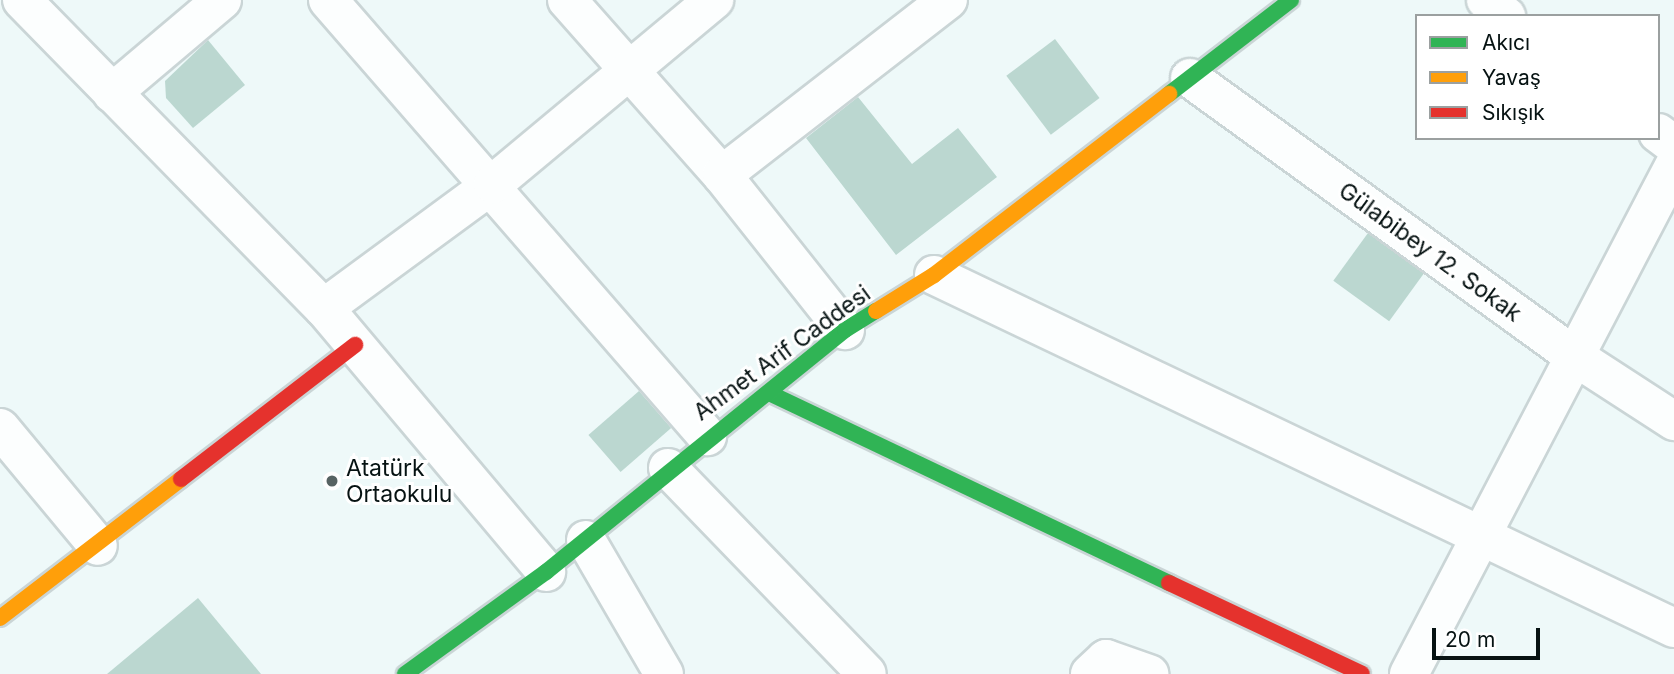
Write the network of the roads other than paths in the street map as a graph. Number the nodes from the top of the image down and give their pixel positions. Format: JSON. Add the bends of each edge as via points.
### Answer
{"nodes":[{"id":1,"x":22,"y":0,"type":"edge"},
{"id":2,"x":222,"y":0,"type":"edge"},
{"id":3,"x":328,"y":0,"type":"edge"},
{"id":4,"x":568,"y":0,"type":"edge"},
{"id":5,"x":715,"y":0,"type":"edge"},
{"id":6,"x":948,"y":0,"type":"edge"},
{"id":7,"x":1291,"y":0,"type":"edge"},
{"id":8,"x":1486,"y":0,"type":"edge"},
{"id":9,"x":1504,"y":14,"type":"edge"},
{"id":10,"x":632,"y":70,"type":"junction"},
{"id":11,"x":1190,"y":78,"type":"junction"},
{"id":12,"x":112,"y":93,"type":"junction"},
{"id":13,"x":1674,"y":166,"type":"edge"},
{"id":14,"x":722,"y":175,"type":"junction"},
{"id":15,"x":494,"y":184,"type":"junction"},
{"id":16,"x":934,"y":275,"type":"junction"},
{"id":17,"x":324,"y":308,"type":"junction"},
{"id":18,"x":845,"y":330,"type":"junction"},
{"id":19,"x":355,"y":345,"type":"junction"},
{"id":20,"x":1577,"y":358,"type":"junction"},
{"id":21,"x":771,"y":394,"type":"junction"},
{"id":22,"x":1674,"y":421,"type":"edge"},
{"id":23,"x":0,"y":428,"type":"edge"},
{"id":24,"x":707,"y":436,"type":"junction"},
{"id":25,"x":668,"y":468,"type":"junction"},
{"id":26,"x":1478,"y":538,"type":"junction"},
{"id":27,"x":586,"y":540,"type":"junction"},
{"id":28,"x":98,"y":546,"type":"junction"},
{"id":29,"x":546,"y":572,"type":"junction"},
{"id":30,"x":0,"y":618,"type":"edge"},
{"id":31,"x":1674,"y":628,"type":"edge"},
{"id":32,"x":405,"y":674,"type":"edge"},
{"id":33,"x":664,"y":674,"type":"edge"},
{"id":34,"x":867,"y":674,"type":"edge"},
{"id":35,"x":1090,"y":674,"type":"edge"},
{"id":36,"x":1149,"y":674,"type":"edge"},
{"id":37,"x":1362,"y":674,"type":"edge"},
{"id":38,"x":1409,"y":674,"type":"edge"}],
"edges":[{"from":1,"to":12,"type":"street"},
{"from":2,"to":12,"type":"street"},
{"from":3,"to":15,"type":"street"},
{"from":4,"to":10,"type":"street"},
{"from":5,"to":10,"type":"street"},
{"from":6,"to":14,"type":"street"},
{"from":7,"to":11,"type":"street","name":"Ahmet Arif Caddesi"},
{"from":8,"to":9,"type":"street"},
{"from":10,"to":14,"type":"street"},
{"from":10,"to":15,"type":"street"},
{"from":11,"to":16,"type":"street","name":"Ahmet Arif Caddesi"},
{"from":11,"to":20,"type":"street","name":"Gülabibey 12. Sokak"},
{"from":12,"to":17,"type":"street"},
{"from":13,"to":20,"type":"street"},
{"from":14,"to":18,"type":"street"},
{"from":15,"to":17,"type":"street"},
{"from":15,"to":24,"type":"street"},
{"from":16,"to":18,"type":"street","name":"Ahmet Arif Caddesi"},
{"from":16,"to":26,"type":"street"},
{"from":17,"to":19,"type":"street"},
{"from":18,"to":21,"type":"street","name":"Ahmet Arif Caddesi"},
{"from":19,"to":28,"type":"street"},
{"from":19,"to":29,"type":"street"},
{"from":20,"to":22,"type":"street","name":"Gülabibey 12. Sokak"},
{"from":20,"to":26,"type":"street"},
{"from":21,"to":24,"type":"street","name":"Ahmet Arif Caddesi"},
{"from":21,"to":37,"type":"street"},
{"from":23,"to":28,"type":"street"},
{"from":24,"to":25,"type":"street","name":"Ahmet Arif Caddesi"},
{"from":25,"to":27,"type":"street","name":"Ahmet Arif Caddesi"},
{"from":25,"to":34,"type":"street"},
{"from":26,"to":31,"type":"street"},
{"from":26,"to":38,"type":"street"},
{"from":27,"to":29,"type":"street","name":"Ahmet Arif Caddesi"},
{"from":27,"to":33,"type":"street"},
{"from":28,"to":30,"type":"street"},
{"from":29,"to":32,"type":"street","name":"Ahmet Arif Caddesi"},
{"from":35,"to":36,"type":"street","via":[[1105,659]]}]}
